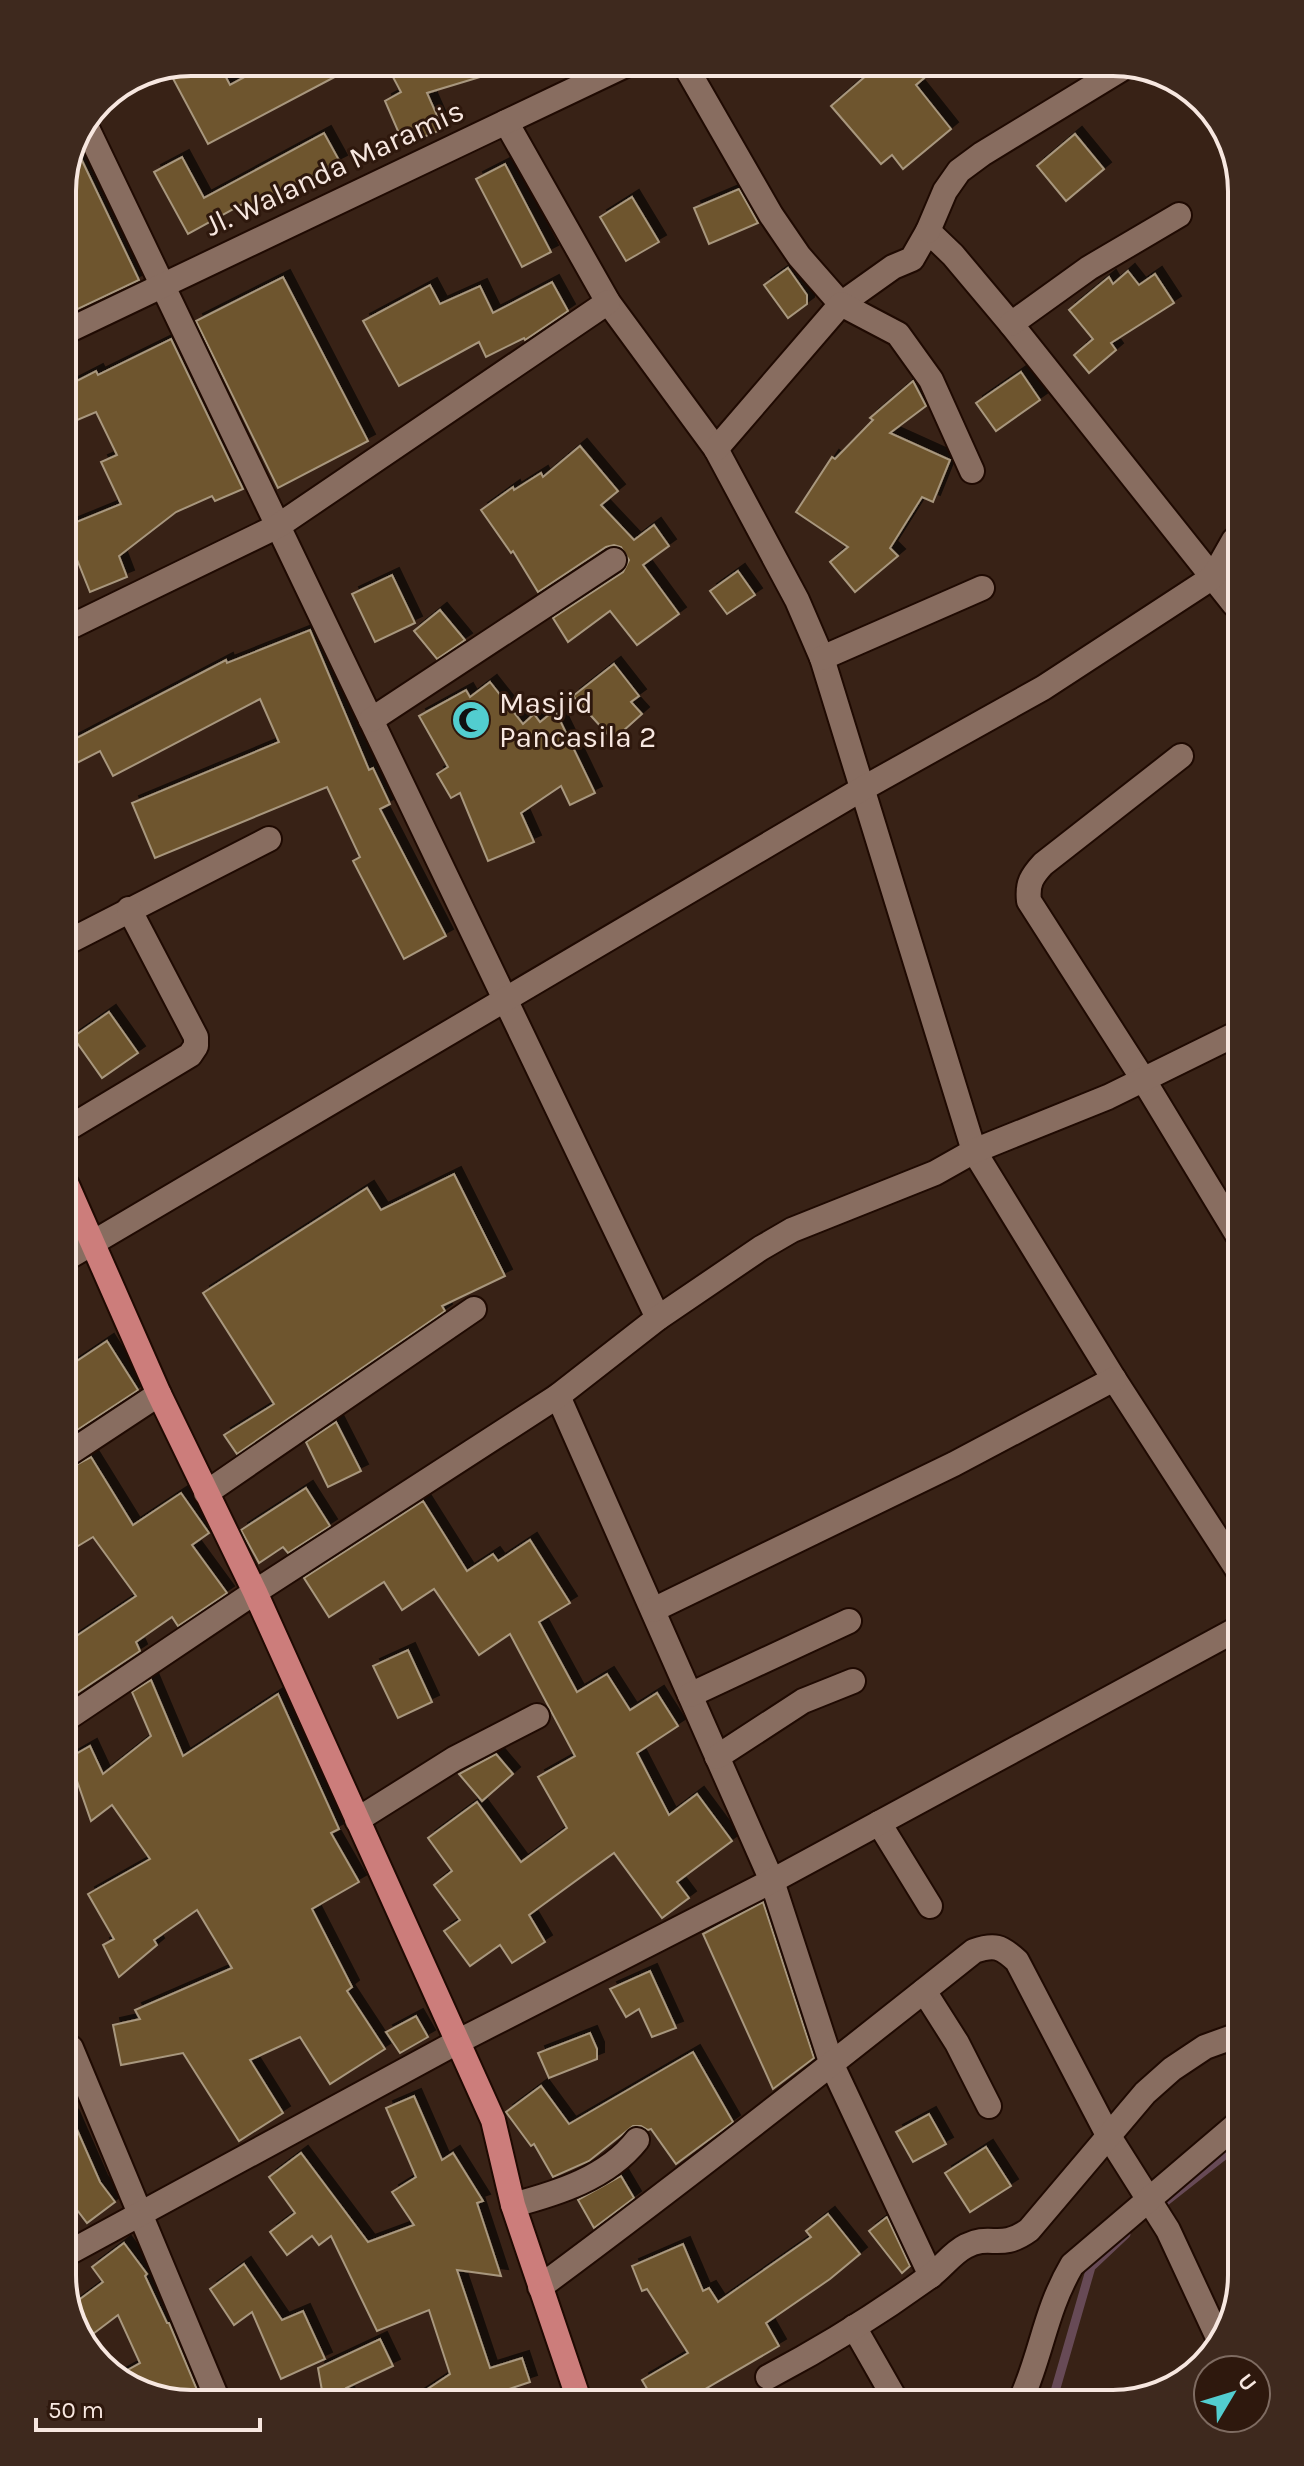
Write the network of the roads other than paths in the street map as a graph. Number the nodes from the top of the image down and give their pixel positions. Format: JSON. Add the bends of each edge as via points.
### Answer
{"nodes":[{"id":1,"x":603,"y":76,"type":"edge"},
{"id":2,"x":691,"y":76,"type":"edge"},
{"id":3,"x":1110,"y":76,"type":"edge"},
{"id":4,"x":506,"y":122,"type":"junction"},
{"id":5,"x":91,"y":136,"type":"edge"},
{"id":6,"x":1179,"y":215,"type":"dead end"},
{"id":7,"x":928,"y":231,"type":"junction"},
{"id":8,"x":163,"y":284,"type":"junction"},
{"id":9,"x":608,"y":302,"type":"junction"},
{"id":10,"x":841,"y":304,"type":"junction"},
{"id":11,"x":1011,"y":324,"type":"junction"},
{"id":12,"x":76,"y":327,"type":"edge"},
{"id":13,"x":716,"y":449,"type":"junction"},
{"id":14,"x":972,"y":471,"type":"dead end"},
{"id":15,"x":278,"y":526,"type":"junction"},
{"id":16,"x":1228,"y":551,"type":"edge"},
{"id":17,"x":614,"y":560,"type":"dead end"},
{"id":18,"x":1213,"y":577,"type":"junction"},
{"id":19,"x":982,"y":588,"type":"dead end"},
{"id":20,"x":1228,"y":596,"type":"edge"},
{"id":21,"x":76,"y":624,"type":"edge"},
{"id":22,"x":822,"y":658,"type":"junction"},
{"id":23,"x":371,"y":720,"type":"junction"},
{"id":24,"x":1181,"y":756,"type":"dead end"},
{"id":25,"x":862,"y":789,"type":"junction"},
{"id":26,"x":269,"y":839,"type":"dead end"},
{"id":27,"x":129,"y":909,"type":"junction"},
{"id":28,"x":76,"y":938,"type":"edge"},
{"id":29,"x":505,"y":1000,"type":"junction"},
{"id":30,"x":1228,"y":1038,"type":"edge"},
{"id":31,"x":1143,"y":1079,"type":"junction"},
{"id":32,"x":76,"y":1124,"type":"edge"},
{"id":33,"x":974,"y":1151,"type":"junction"},
{"id":34,"x":76,"y":1204,"type":"edge"},
{"id":35,"x":1228,"y":1219,"type":"edge"},
{"id":36,"x":94,"y":1242,"type":"junction"},
{"id":37,"x":76,"y":1253,"type":"edge"},
{"id":38,"x":474,"y":1309,"type":"dead end"},
{"id":39,"x":658,"y":1318,"type":"junction"},
{"id":40,"x":1114,"y":1379,"type":"junction"},
{"id":41,"x":159,"y":1394,"type":"junction"},
{"id":42,"x":558,"y":1396,"type":"junction"},
{"id":43,"x":76,"y":1449,"type":"edge"},
{"id":44,"x":206,"y":1493,"type":"junction"},
{"id":45,"x":1228,"y":1555,"type":"edge"},
{"id":46,"x":255,"y":1592,"type":"junction"},
{"id":47,"x":653,"y":1610,"type":"junction"},
{"id":48,"x":849,"y":1621,"type":"dead end"},
{"id":49,"x":1228,"y":1634,"type":"edge"},
{"id":50,"x":853,"y":1681,"type":"dead end"},
{"id":51,"x":690,"y":1695,"type":"junction"},
{"id":52,"x":76,"y":1712,"type":"edge"},
{"id":53,"x":537,"y":1716,"type":"dead end"},
{"id":54,"x":717,"y":1757,"type":"junction"},
{"id":55,"x":357,"y":1820,"type":"junction"},
{"id":56,"x":879,"y":1823,"type":"junction"},
{"id":57,"x":772,"y":1881,"type":"junction"},
{"id":58,"x":930,"y":1906,"type":"dead end"},
{"id":59,"x":924,"y":1991,"type":"junction"},
{"id":60,"x":1228,"y":2039,"type":"edge"},
{"id":61,"x":459,"y":2041,"type":"junction"},
{"id":62,"x":76,"y":2060,"type":"edge"},
{"id":63,"x":832,"y":2065,"type":"junction"},
{"id":64,"x":989,"y":2106,"type":"dead end"},
{"id":65,"x":1108,"y":2135,"type":"junction"},
{"id":66,"x":1228,"y":2135,"type":"edge"},
{"id":67,"x":637,"y":2140,"type":"dead end"},
{"id":68,"x":513,"y":2205,"type":"junction"},
{"id":69,"x":1156,"y":2213,"type":"junction"},
{"id":70,"x":142,"y":2215,"type":"junction"},
{"id":71,"x":76,"y":2249,"type":"edge"},
{"id":72,"x":931,"y":2276,"type":"junction"},
{"id":73,"x":540,"y":2287,"type":"junction"},
{"id":74,"x":854,"y":2327,"type":"junction"},
{"id":75,"x":1214,"y":2329,"type":"edge"},
{"id":76,"x":768,"y":2377,"type":"dead end"},
{"id":77,"x":214,"y":2390,"type":"edge"},
{"id":78,"x":576,"y":2390,"type":"edge"},
{"id":79,"x":890,"y":2390,"type":"edge"},
{"id":80,"x":1025,"y":2390,"type":"edge"}],
"edges":[{"from":1,"to":4,"type":"street","name":"Jl. Walanda Maramis"},
{"from":2,"to":10,"type":"street","via":[[771,215]]},
{"from":3,"to":7,"type":"street","via":[[959,171]]},
{"from":4,"to":8,"type":"street","name":"Jl. Walanda Maramis"},
{"from":4,"to":9,"type":"street"},
{"from":5,"to":8,"type":"street"},
{"from":6,"to":11,"type":"street","via":[[1089,268]]},
{"from":7,"to":10,"type":"street","via":[[912,259]]},
{"from":7,"to":11,"type":"street"},
{"from":8,"to":12,"type":"street","name":"Jl. Walanda Maramis"},
{"from":8,"to":15,"type":"street"},
{"from":9,"to":13,"type":"street"},
{"from":9,"to":15,"type":"street"},
{"from":10,"to":13,"type":"street"},
{"from":10,"to":14,"type":"street","via":[[898,334],[906,344],[931,380]]},
{"from":11,"to":18,"type":"street"},
{"from":13,"to":22,"type":"street"},
{"from":15,"to":21,"type":"street"},
{"from":15,"to":23,"type":"street"},
{"from":16,"to":18,"type":"street"},
{"from":17,"to":23,"type":"street"},
{"from":18,"to":20,"type":"street"},
{"from":18,"to":25,"type":"street","via":[[1043,688]]},
{"from":19,"to":22,"type":"street"},
{"from":22,"to":25,"type":"street"},
{"from":23,"to":29,"type":"street"},
{"from":24,"to":31,"type":"street","via":[[1043,864],[1027,887],[1037,916]]},
{"from":25,"to":29,"type":"street"},
{"from":25,"to":33,"type":"street"},
{"from":26,"to":27,"type":"street"},
{"from":27,"to":28,"type":"street"},
{"from":27,"to":32,"type":"street","via":[[196,1046],[190,1055]]},
{"from":29,"to":36,"type":"street"},
{"from":29,"to":39,"type":"street"},
{"from":30,"to":31,"type":"street"},
{"from":31,"to":33,"type":"street"},
{"from":31,"to":35,"type":"street"},
{"from":33,"to":39,"type":"street","via":[[935,1173],[792,1230]]},
{"from":33,"to":40,"type":"street"},
{"from":34,"to":36,"type":"main road"},
{"from":36,"to":37,"type":"street"},
{"from":36,"to":41,"type":"main road"},
{"from":38,"to":44,"type":"street"},
{"from":39,"to":42,"type":"street"},
{"from":40,"to":45,"type":"street"},
{"from":40,"to":47,"type":"street","via":[[954,1464]]},
{"from":41,"to":43,"type":"street"},
{"from":41,"to":44,"type":"main road"},
{"from":42,"to":46,"type":"street"},
{"from":42,"to":47,"type":"street"},
{"from":44,"to":46,"type":"main road"},
{"from":46,"to":52,"type":"street"},
{"from":46,"to":55,"type":"main road"},
{"from":47,"to":51,"type":"street"},
{"from":48,"to":51,"type":"street"},
{"from":49,"to":56,"type":"street"},
{"from":50,"to":54,"type":"street","via":[[803,1701]]},
{"from":51,"to":54,"type":"street"},
{"from":53,"to":55,"type":"street","via":[[454,1759]]},
{"from":54,"to":57,"type":"street"},
{"from":55,"to":61,"type":"main road"},
{"from":56,"to":57,"type":"street"},
{"from":56,"to":58,"type":"street"},
{"from":57,"to":61,"type":"street"},
{"from":57,"to":63,"type":"street"},
{"from":59,"to":63,"type":"street"},
{"from":59,"to":64,"type":"street"},
{"from":59,"to":65,"type":"street","via":[[974,1951],[991,1945],[1004,1949],[1017,1961]]},
{"from":60,"to":65,"type":"street","via":[[1172,2069]]},
{"from":61,"to":68,"type":"main road","via":[[493,2120]]},
{"from":61,"to":70,"type":"street"},
{"from":62,"to":70,"type":"street"},
{"from":63,"to":72,"type":"street"},
{"from":63,"to":73,"type":"street"},
{"from":65,"to":69,"type":"street"},
{"from":65,"to":72,"type":"street","via":[[1029,2230],[1015,2240],[977,2241],[964,2247]]},
{"from":66,"to":69,"type":"street"},
{"from":67,"to":68,"type":"street","via":[[615,2162],[581,2182]]},
{"from":68,"to":73,"type":"main road"},
{"from":69,"to":75,"type":"street"},
{"from":69,"to":80,"type":"street","via":[[1072,2265],[1058,2289]]},
{"from":70,"to":71,"type":"street"},
{"from":70,"to":77,"type":"street"},
{"from":72,"to":74,"type":"street"},
{"from":73,"to":78,"type":"main road"},
{"from":74,"to":76,"type":"street"},
{"from":74,"to":79,"type":"street"}]}
